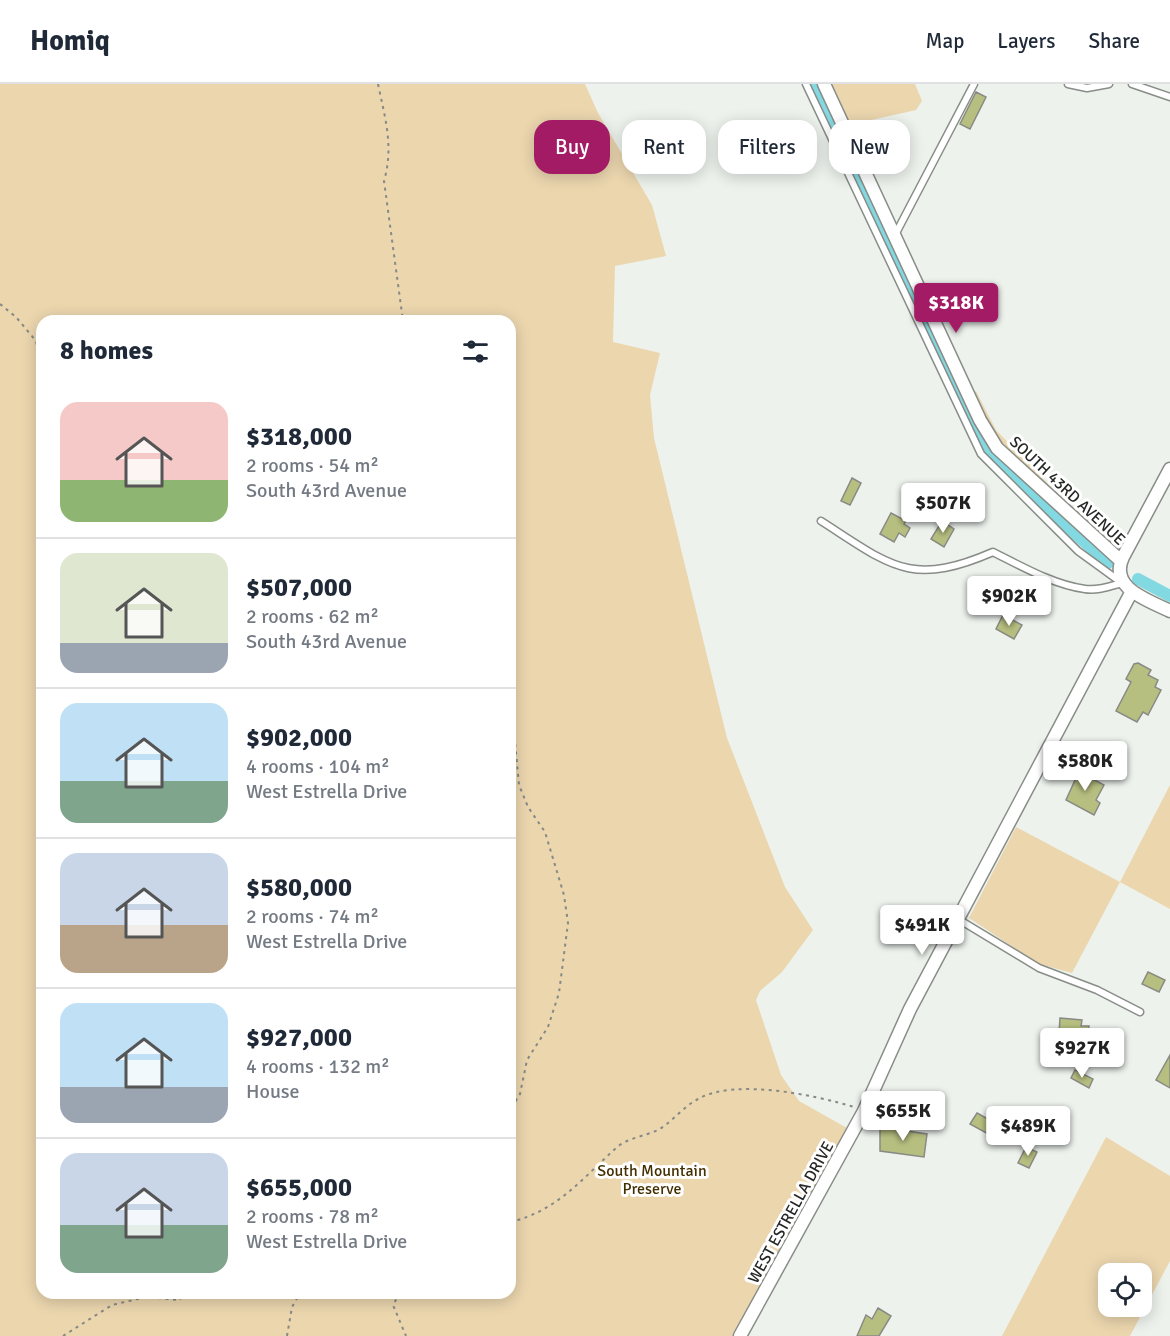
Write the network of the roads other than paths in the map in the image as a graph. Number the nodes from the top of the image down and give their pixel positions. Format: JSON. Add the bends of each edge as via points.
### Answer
{"nodes":[{"id":1,"x":806,"y":84,"type":"edge"},
{"id":2,"x":824,"y":84,"type":"edge"},
{"id":3,"x":974,"y":84,"type":"edge"},
{"id":4,"x":1068,"y":84,"type":"edge"},
{"id":5,"x":1108,"y":84,"type":"edge"},
{"id":6,"x":1132,"y":84,"type":"edge"},
{"id":7,"x":1170,"y":97,"type":"edge"},
{"id":8,"x":894,"y":236,"type":"junction"},
{"id":9,"x":1170,"y":468,"type":"edge"},
{"id":10,"x":821,"y":521,"type":"dead end"},
{"id":11,"x":1121,"y":561,"type":"junction"},
{"id":12,"x":1125,"y":584,"type":"junction"},
{"id":13,"x":1170,"y":611,"type":"edge"},
{"id":14,"x":958,"y":919,"type":"junction"},
{"id":15,"x":1140,"y":1012,"type":"dead end"},
{"id":16,"x":740,"y":1336,"type":"edge"}],
"edges":[{"from":1,"to":12,"type":"lane","via":[[981,454],[1078,551]]},
{"from":2,"to":8,"type":"street","name":"SOUTH 43RD AVENUE"},
{"from":3,"to":8,"type":"lane"},
{"from":4,"to":5,"type":"lane","via":[[1087,88]]},
{"from":6,"to":7,"type":"lane"},
{"from":8,"to":11,"type":"street","name":"SOUTH 43RD AVENUE","via":[[980,420],[997,448]]},
{"from":9,"to":11,"type":"street","name":"WEST ESTRELLA DRIVE"},
{"from":10,"to":12,"type":"lane","via":[[902,568],[936,570],[993,552],[1085,589]]},
{"from":11,"to":12,"type":"street","name":"WEST ESTRELLA DRIVE"},
{"from":12,"to":13,"type":"street"},
{"from":12,"to":14,"type":"street","name":"WEST ESTRELLA DRIVE"},
{"from":14,"to":15,"type":"lane","via":[[1039,968]]},
{"from":14,"to":16,"type":"street","name":"WEST ESTRELLA DRIVE","via":[[910,1010],[864,1111]]}]}
